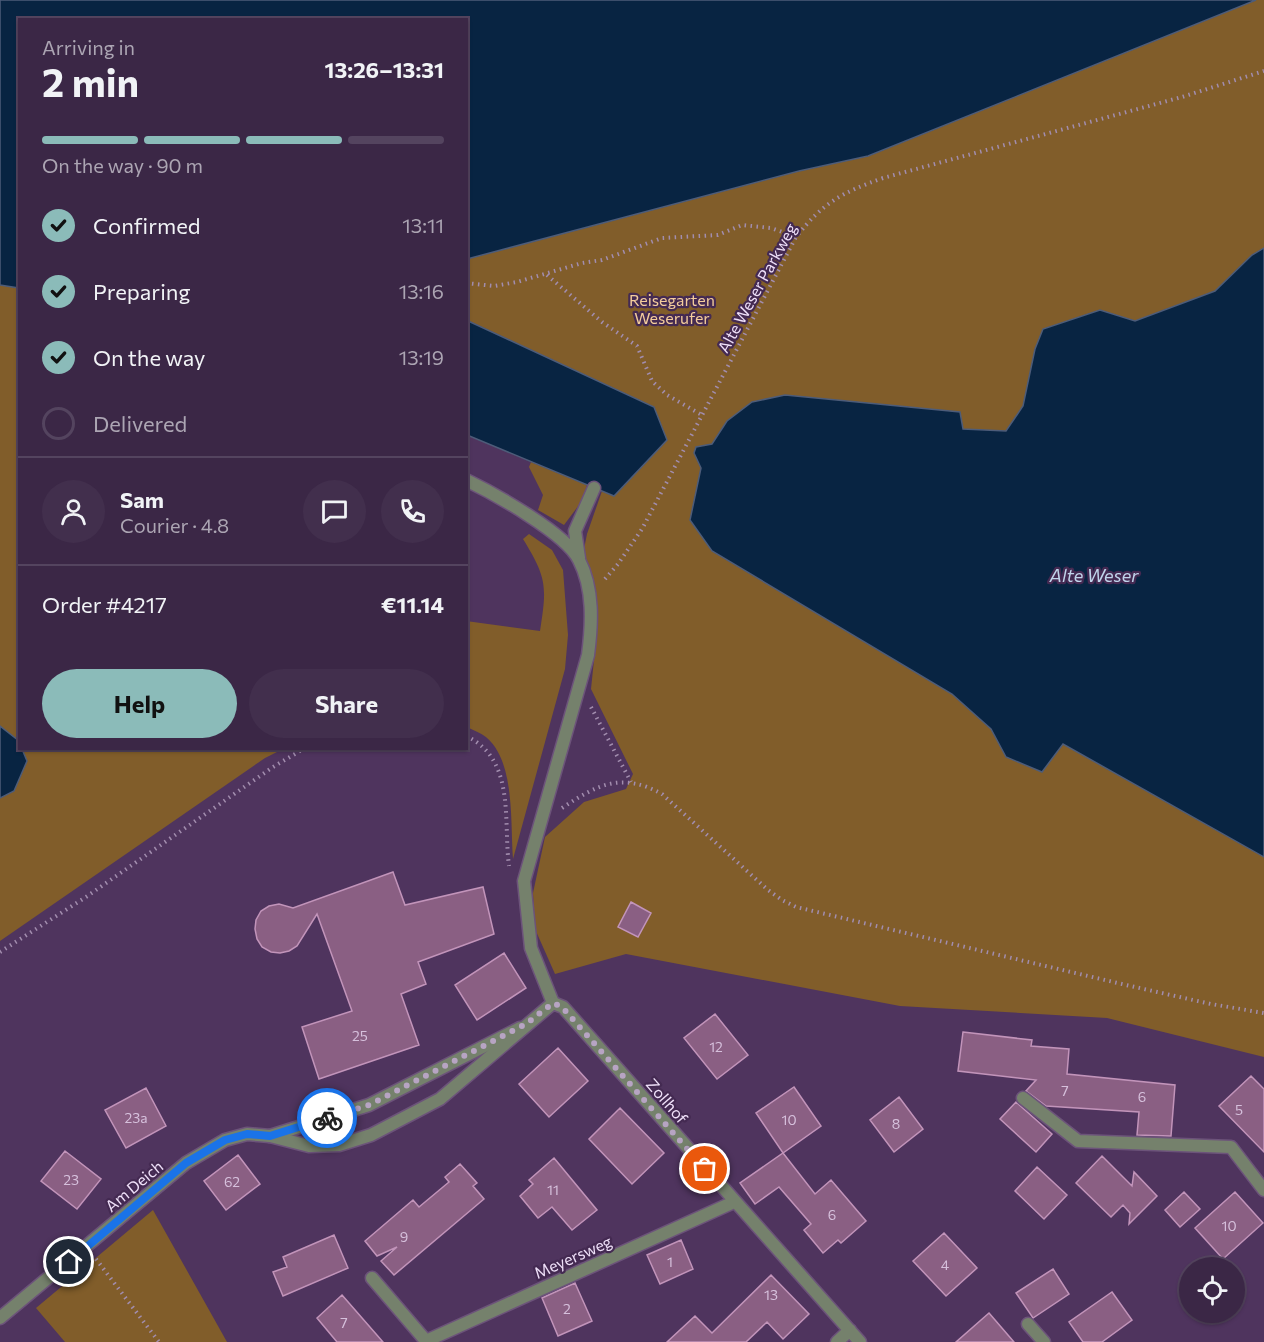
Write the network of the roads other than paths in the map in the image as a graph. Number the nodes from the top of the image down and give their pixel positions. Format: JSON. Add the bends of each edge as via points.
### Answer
{"nodes":[{"id":1,"x":468,"y":481,"type":"edge"},
{"id":2,"x":594,"y":488,"type":"dead end"},
{"id":3,"x":579,"y":558,"type":"junction"},
{"id":4,"x":553,"y":1003,"type":"junction"},
{"id":5,"x":526,"y":1024,"type":"junction"},
{"id":6,"x":1023,"y":1098,"type":"dead end"},
{"id":7,"x":270,"y":1136,"type":"junction"},
{"id":8,"x":1264,"y":1190,"type":"edge"},
{"id":9,"x":734,"y":1202,"type":"junction"},
{"id":10,"x":372,"y":1278,"type":"dead end"},
{"id":11,"x":0,"y":1318,"type":"edge"},
{"id":12,"x":1028,"y":1324,"type":"dead end"},
{"id":13,"x":850,"y":1330,"type":"junction"},
{"id":14,"x":426,"y":1342,"type":"edge"},
{"id":15,"x":837,"y":1342,"type":"edge"},
{"id":16,"x":860,"y":1342,"type":"edge"},
{"id":17,"x":1044,"y":1342,"type":"edge"}],
"edges":[{"from":1,"to":3,"type":"street","via":[[558,536]]},
{"from":2,"to":3,"type":"street","via":[[575,531]]},
{"from":3,"to":4,"type":"street","via":[[592,621],[588,655],[524,881],[531,948]]},
{"from":4,"to":5,"type":"street","name":"Am Deich"},
{"from":4,"to":9,"type":"street","name":"Zollhof","via":[[569,1014]]},
{"from":5,"to":7,"type":"street","via":[[369,1105]]},
{"from":5,"to":7,"type":"street","name":"Am Deich","via":[[440,1099],[371,1135],[339,1145],[309,1146]]},
{"from":6,"to":8,"type":"street","via":[[1078,1141],[1231,1147]]},
{"from":7,"to":11,"type":"street","name":"Am Deich","via":[[247,1134],[225,1140],[186,1163]]},
{"from":9,"to":13,"type":"street","name":"Zollhof"},
{"from":9,"to":14,"type":"street","name":"Meyersweg"},
{"from":10,"to":14,"type":"street","name":"Meyersweg"},
{"from":12,"to":17,"type":"street"},
{"from":13,"to":15,"type":"street"},
{"from":13,"to":16,"type":"street","name":"Zollhof"}]}
